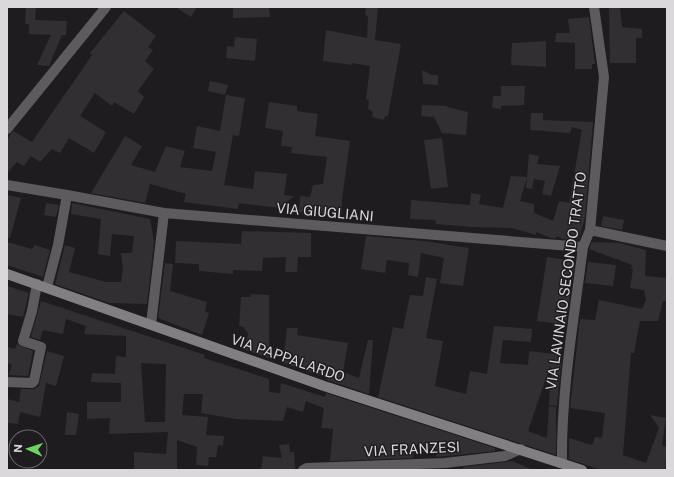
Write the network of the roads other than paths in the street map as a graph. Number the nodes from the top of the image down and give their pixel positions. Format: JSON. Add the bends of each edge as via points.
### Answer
{"nodes":[{"id":1,"x":106,"y":7,"type":"edge"},
{"id":2,"x":594,"y":7,"type":"edge"},
{"id":3,"x":7,"y":129,"type":"edge"},
{"id":4,"x":7,"y":185,"type":"edge"},
{"id":5,"x":66,"y":195,"type":"junction"},
{"id":6,"x":164,"y":213,"type":"junction"},
{"id":7,"x":590,"y":230,"type":"junction"},
{"id":8,"x":667,"y":246,"type":"edge"},
{"id":9,"x":583,"y":247,"type":"junction"},
{"id":10,"x":7,"y":274,"type":"edge"},
{"id":11,"x":42,"y":286,"type":"junction"},
{"id":12,"x":151,"y":324,"type":"junction"},
{"id":13,"x":7,"y":382,"type":"edge"},
{"id":14,"x":521,"y":449,"type":"junction"},
{"id":15,"x":562,"y":467,"type":"edge"},
{"id":16,"x":303,"y":470,"type":"edge"},
{"id":17,"x":582,"y":470,"type":"edge"}],
"edges":[{"from":1,"to":3,"type":"street"},
{"from":2,"to":7,"type":"street","name":"VIA LAVINAIO SECONDO TRATTO","via":[[604,77]]},
{"from":4,"to":5,"type":"street","name":"VIA GIUGLIANI"},
{"from":5,"to":6,"type":"street","name":"VIA GIUGLIANI"},
{"from":5,"to":11,"type":"street","via":[[58,245]]},
{"from":6,"to":9,"type":"street","name":"VIA GIUGLIANI"},
{"from":6,"to":12,"type":"street"},
{"from":7,"to":8,"type":"street"},
{"from":7,"to":9,"type":"street","name":"VIA LAVINAIO SECONDO TRATTO"},
{"from":9,"to":15,"type":"street","name":"VIA LAVINAIO SECONDO TRATTO","via":[[561,429]]},
{"from":10,"to":11,"type":"main road","name":"VIA PAPPALARDO"},
{"from":11,"to":12,"type":"main road","name":"VIA PAPPALARDO"},
{"from":11,"to":13,"type":"street","via":[[23,341],[41,347],[34,381]]},
{"from":12,"to":14,"type":"main road","name":"VIA PAPPALARDO","via":[[324,386]]},
{"from":14,"to":15,"type":"main road","name":"VIA PAPPALARDO"},
{"from":14,"to":16,"type":"street","name":"VIA FRANZESI","via":[[505,456],[445,463]]},
{"from":15,"to":17,"type":"main road","name":"VIA PAPPALARDO"}]}
